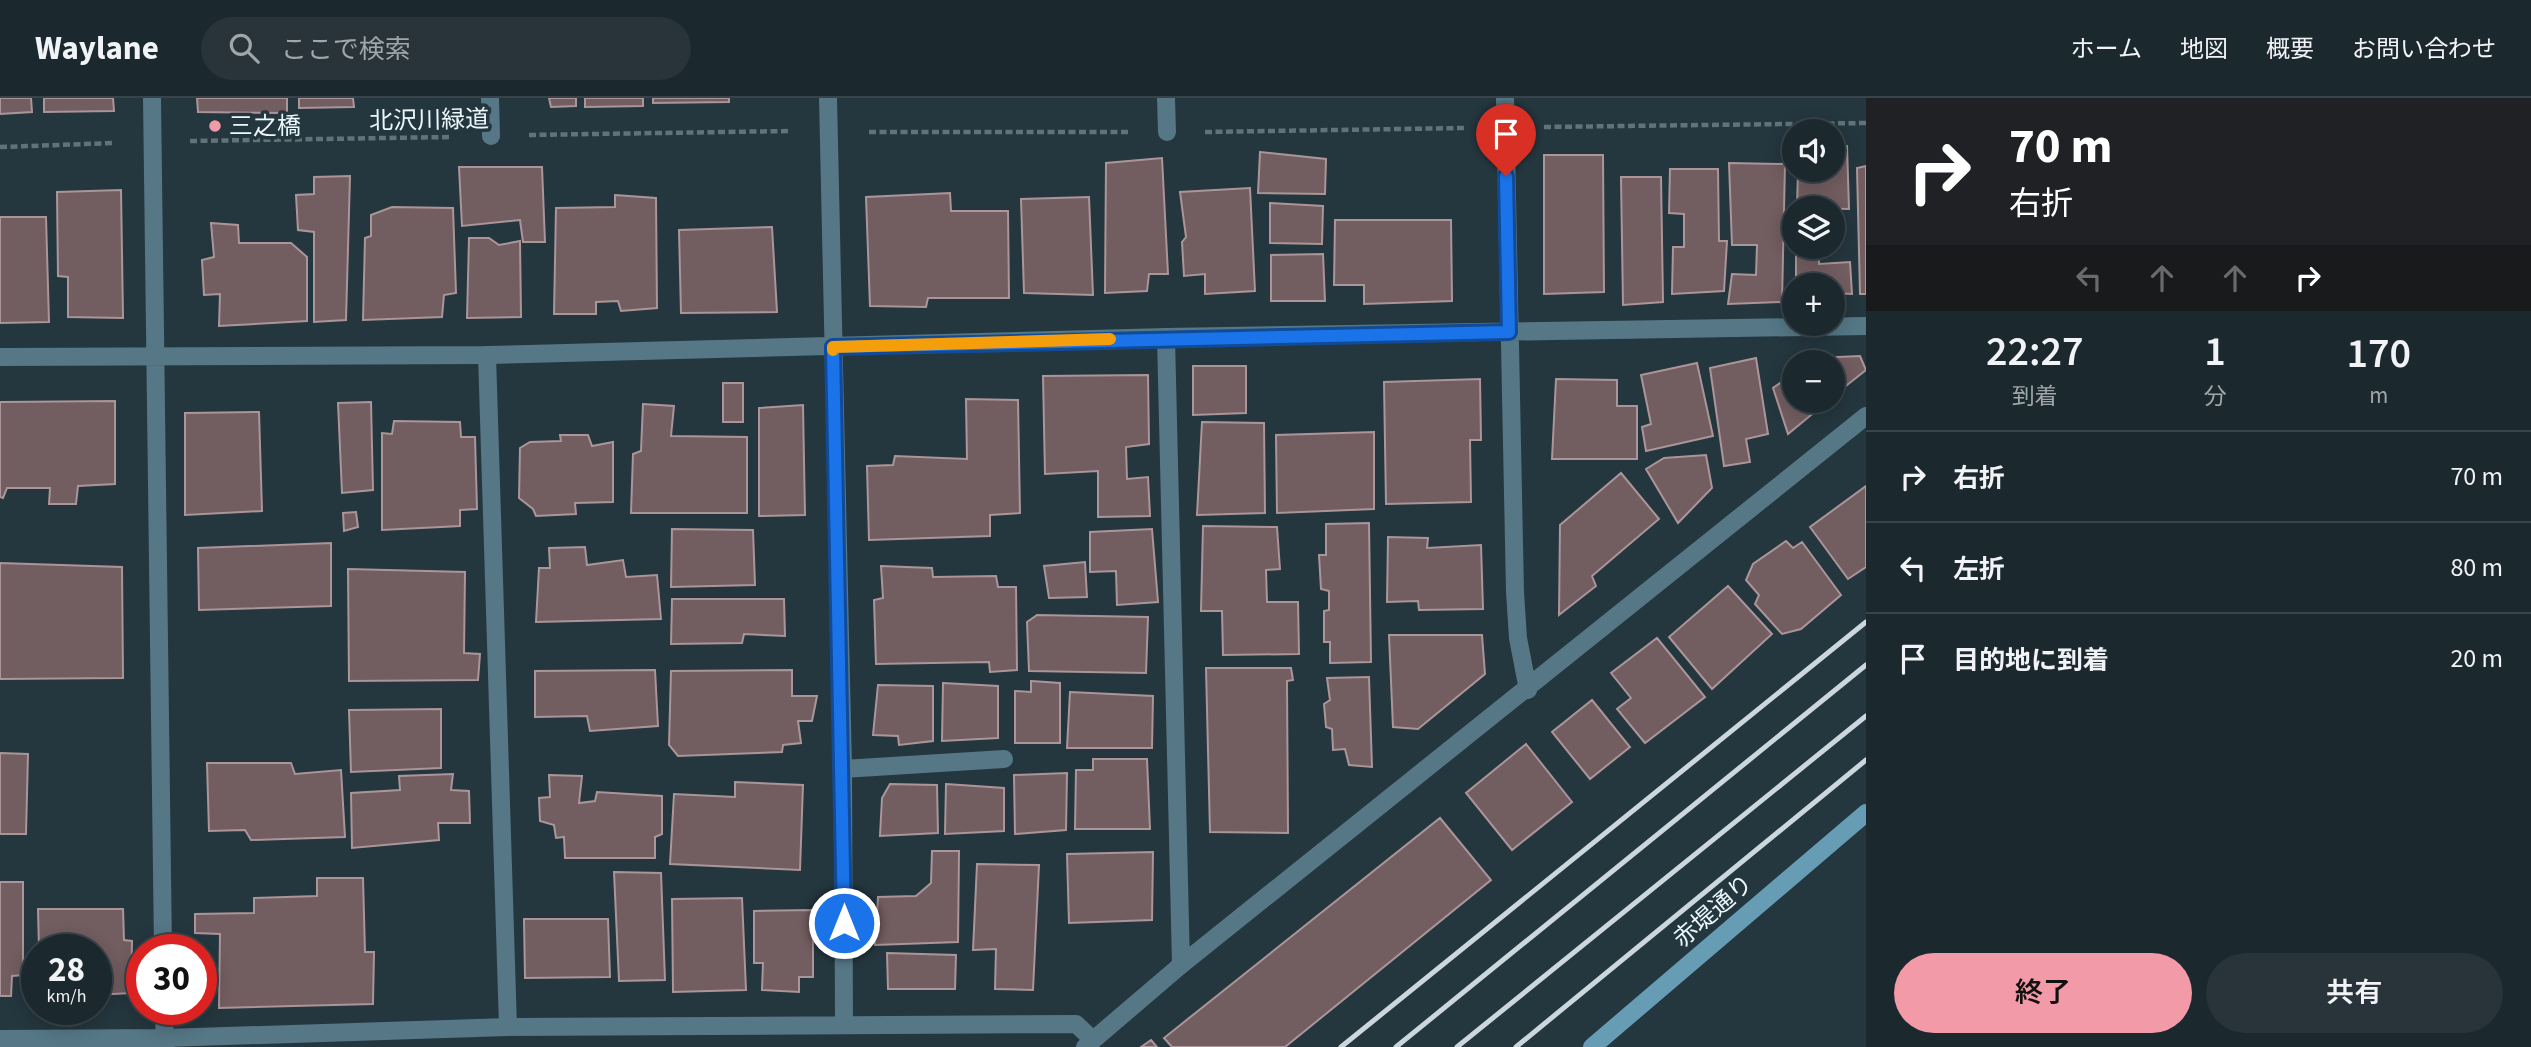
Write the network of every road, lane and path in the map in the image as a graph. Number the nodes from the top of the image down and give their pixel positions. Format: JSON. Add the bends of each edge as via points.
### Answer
{"nodes":[{"id":1,"x":152,"y":98,"type":"edge"},
{"id":2,"x":490,"y":98,"type":"edge"},
{"id":3,"x":828,"y":98,"type":"edge"},
{"id":4,"x":1166,"y":98,"type":"edge"},
{"id":5,"x":1505,"y":98,"type":"edge"},
{"id":6,"x":1866,"y":123,"type":"edge"},
{"id":7,"x":1505,"y":128,"type":"junction"},
{"id":8,"x":829,"y":130,"type":"junction"},
{"id":9,"x":1167,"y":132,"type":"junction"},
{"id":10,"x":491,"y":136,"type":"junction"},
{"id":11,"x":153,"y":142,"type":"junction"},
{"id":12,"x":0,"y":147,"type":"edge"},
{"id":13,"x":1866,"y":327,"type":"edge"},
{"id":14,"x":1509,"y":332,"type":"junction"},
{"id":15,"x":1166,"y":337,"type":"junction"},
{"id":16,"x":833,"y":347,"type":"junction"},
{"id":17,"x":486,"y":355,"type":"junction"},
{"id":18,"x":0,"y":357,"type":"edge"},
{"id":19,"x":155,"y":359,"type":"junction"},
{"id":20,"x":1866,"y":416,"type":"edge"},
{"id":21,"x":1528,"y":690,"type":"junction"},
{"id":22,"x":1004,"y":759,"type":"dead end"},
{"id":23,"x":843,"y":769,"type":"junction"},
{"id":24,"x":1866,"y":813,"type":"edge"},
{"id":25,"x":163,"y":934,"type":"edge"},
{"id":26,"x":1181,"y":965,"type":"junction"},
{"id":27,"x":164,"y":1025,"type":"edge"},
{"id":28,"x":844,"y":1025,"type":"junction"},
{"id":29,"x":508,"y":1027,"type":"junction"},
{"id":30,"x":0,"y":1039,"type":"edge"},
{"id":31,"x":165,"y":1043,"type":"edge"},
{"id":32,"x":1089,"y":1044,"type":"edge"},
{"id":33,"x":1592,"y":1047,"type":"edge"}],
"edges":[{"from":1,"to":11,"type":"street"},
{"from":2,"to":10,"type":"street"},
{"from":3,"to":8,"type":"street"},
{"from":4,"to":9,"type":"street"},
{"from":5,"to":7,"type":"street"},
{"from":6,"to":7,"type":"path","name":"北沢川緑道"},
{"from":7,"to":9,"type":"path","name":"北沢川緑道"},
{"from":7,"to":14,"type":"street"},
{"from":8,"to":9,"type":"path","name":"北沢川緑道"},
{"from":8,"to":10,"type":"path","name":"北沢川緑道"},
{"from":8,"to":16,"type":"street"},
{"from":10,"to":11,"type":"path","name":"北沢川緑道"},
{"from":11,"to":12,"type":"path","name":"北沢川緑道"},
{"from":11,"to":19,"type":"street"},
{"from":13,"to":14,"type":"street"},
{"from":14,"to":15,"type":"street"},
{"from":14,"to":21,"type":"street","via":[[1515,592]]},
{"from":15,"to":16,"type":"street"},
{"from":15,"to":26,"type":"street"},
{"from":16,"to":17,"type":"street"},
{"from":16,"to":23,"type":"street"},
{"from":17,"to":19,"type":"street"},
{"from":17,"to":29,"type":"street"},
{"from":18,"to":19,"type":"street"},
{"from":19,"to":25,"type":"street"},
{"from":20,"to":21,"type":"street"},
{"from":21,"to":26,"type":"street"},
{"from":22,"to":23,"type":"street"},
{"from":23,"to":28,"type":"street"},
{"from":24,"to":33,"type":"street","name":"赤堤通り"},
{"from":26,"to":32,"type":"street"},
{"from":27,"to":31,"type":"street"},
{"from":28,"to":29,"type":"street"},
{"from":28,"to":32,"type":"street","via":[[1076,1024]]},
{"from":29,"to":31,"type":"street"},
{"from":30,"to":31,"type":"street"}]}
